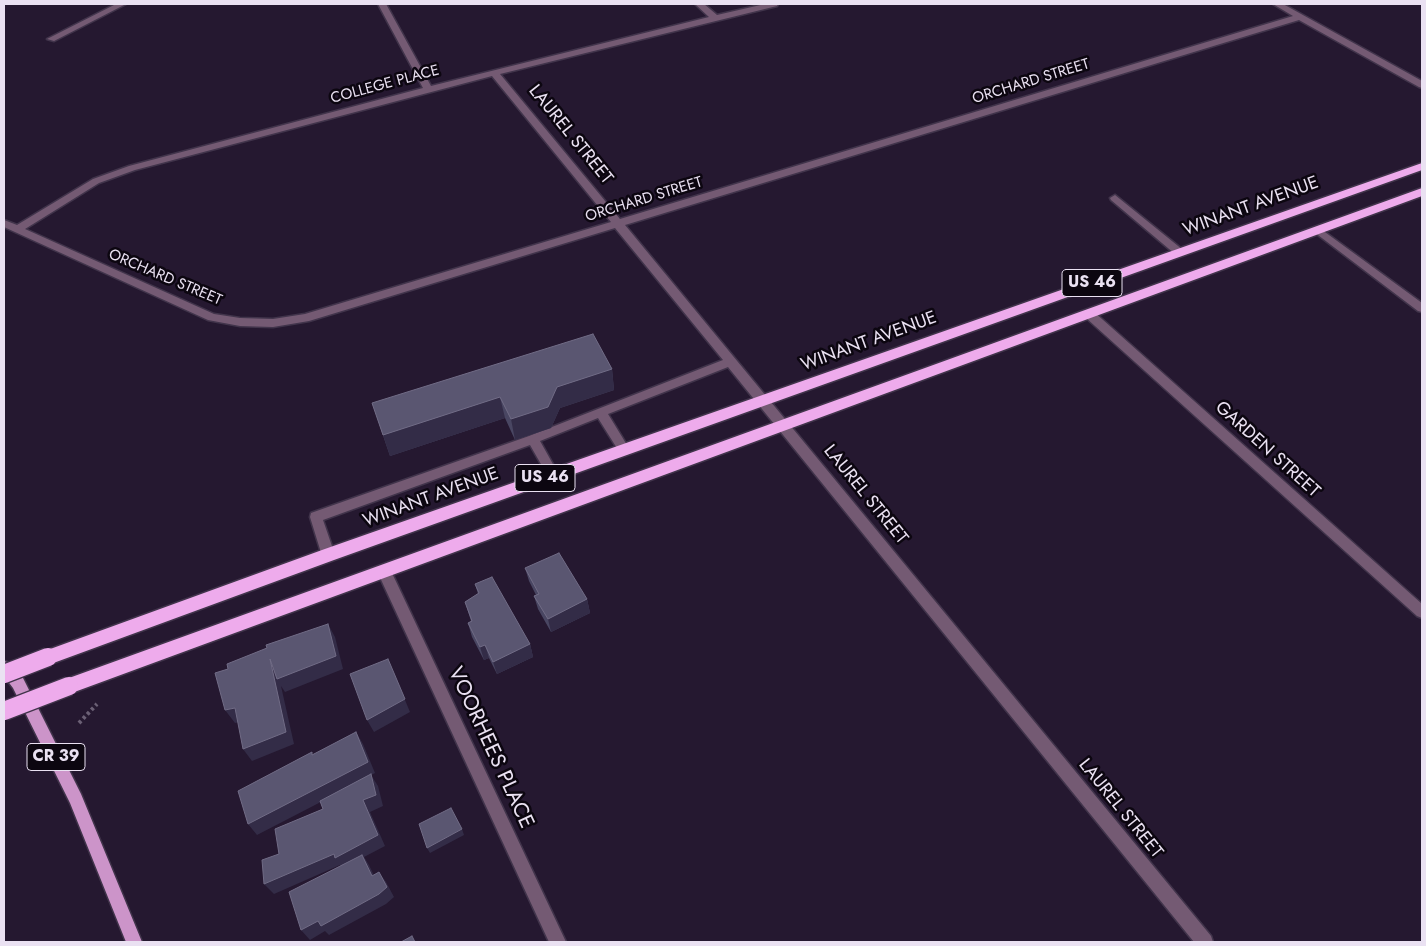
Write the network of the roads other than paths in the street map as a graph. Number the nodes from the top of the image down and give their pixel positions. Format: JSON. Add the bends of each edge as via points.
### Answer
{"nodes":[{"id":1,"x":122,"y":4,"type":"edge"},
{"id":2,"x":382,"y":4,"type":"edge"},
{"id":3,"x":700,"y":4,"type":"edge"},
{"id":4,"x":774,"y":4,"type":"edge"},
{"id":5,"x":1277,"y":4,"type":"edge"},
{"id":6,"x":1299,"y":17,"type":"junction"},
{"id":7,"x":715,"y":18,"type":"junction"},
{"id":8,"x":51,"y":39,"type":"dead end"},
{"id":9,"x":494,"y":72,"type":"junction"},
{"id":10,"x":1422,"y":85,"type":"edge"},
{"id":11,"x":428,"y":89,"type":"junction"},
{"id":12,"x":1422,"y":166,"type":"edge"},
{"id":13,"x":1422,"y":192,"type":"edge"},
{"id":14,"x":1115,"y":198,"type":"dead end"},
{"id":15,"x":4,"y":223,"type":"edge"},
{"id":16,"x":619,"y":224,"type":"junction"},
{"id":17,"x":17,"y":229,"type":"junction"},
{"id":18,"x":1318,"y":230,"type":"junction"},
{"id":19,"x":1179,"y":252,"type":"junction"},
{"id":20,"x":1422,"y":308,"type":"edge"},
{"id":21,"x":1089,"y":314,"type":"junction"},
{"id":22,"x":731,"y":362,"type":"junction"},
{"id":23,"x":762,"y":400,"type":"junction"},
{"id":24,"x":602,"y":414,"type":"junction"},
{"id":25,"x":784,"y":425,"type":"junction"},
{"id":26,"x":534,"y":440,"type":"junction"},
{"id":27,"x":624,"y":450,"type":"junction"},
{"id":28,"x":553,"y":475,"type":"junction"},
{"id":29,"x":328,"y":555,"type":"junction"},
{"id":30,"x":384,"y":571,"type":"junction"},
{"id":31,"x":1422,"y":612,"type":"edge"},
{"id":32,"x":4,"y":666,"type":"edge"},
{"id":33,"x":4,"y":674,"type":"edge"},
{"id":34,"x":4,"y":711,"type":"edge"},
{"id":35,"x":134,"y":942,"type":"edge"},
{"id":36,"x":558,"y":942,"type":"edge"},
{"id":37,"x":1205,"y":942,"type":"edge"}],
"edges":[{"from":1,"to":8,"type":"street"},
{"from":2,"to":11,"type":"street"},
{"from":3,"to":7,"type":"street"},
{"from":4,"to":7,"type":"street","name":"COLLEGE PLACE"},
{"from":5,"to":6,"type":"street"},
{"from":6,"to":10,"type":"street"},
{"from":6,"to":16,"type":"street","name":"ORCHARD STREET"},
{"from":7,"to":9,"type":"street","name":"COLLEGE PLACE"},
{"from":9,"to":11,"type":"street","name":"COLLEGE PLACE"},
{"from":9,"to":16,"type":"street","name":"LAUREL STREET"},
{"from":11,"to":17,"type":"street","name":"COLLEGE PLACE","via":[[132,168],[96,181]]},
{"from":12,"to":19,"type":"highway","name":"WINANT AVENUE","number":"US 46"},
{"from":13,"to":18,"type":"highway","number":"US 46"},
{"from":14,"to":19,"type":"street"},
{"from":15,"to":17,"type":"street","name":"ORCHARD STREET"},
{"from":16,"to":17,"type":"street","name":"ORCHARD STREET","via":[[305,318],[273,322],[240,322],[212,317]]},
{"from":16,"to":22,"type":"street","name":"LAUREL STREET"},
{"from":18,"to":20,"type":"street"},
{"from":18,"to":21,"type":"highway","number":"US 46"},
{"from":19,"to":23,"type":"highway","name":"WINANT AVENUE","number":"US 46"},
{"from":21,"to":25,"type":"highway","number":"US 46"},
{"from":21,"to":31,"type":"street","name":"GARDEN STREET"},
{"from":22,"to":23,"type":"street","name":"LAUREL STREET"},
{"from":22,"to":24,"type":"street"},
{"from":23,"to":25,"type":"street","name":"LAUREL STREET"},
{"from":23,"to":27,"type":"highway","name":"WINANT AVENUE","number":"US 46"},
{"from":24,"to":26,"type":"street"},
{"from":24,"to":27,"type":"street"},
{"from":25,"to":30,"type":"highway","number":"US 46"},
{"from":25,"to":37,"type":"street","name":"LAUREL STREET"},
{"from":26,"to":28,"type":"street"},
{"from":26,"to":29,"type":"street","via":[[316,517]]},
{"from":27,"to":28,"type":"highway","name":"WINANT AVENUE","number":"US 46"},
{"from":28,"to":29,"type":"highway","name":"WINANT AVENUE","number":"US 46"},
{"from":29,"to":33,"type":"highway","number":"US 46","bridge":true},
{"from":30,"to":34,"type":"highway","number":"US 46","bridge":true},
{"from":30,"to":36,"type":"street","name":"VOORHEES PLACE"},
{"from":32,"to":35,"type":"main road","number":"CR 39","via":[[18,683],[76,799]]}]}
